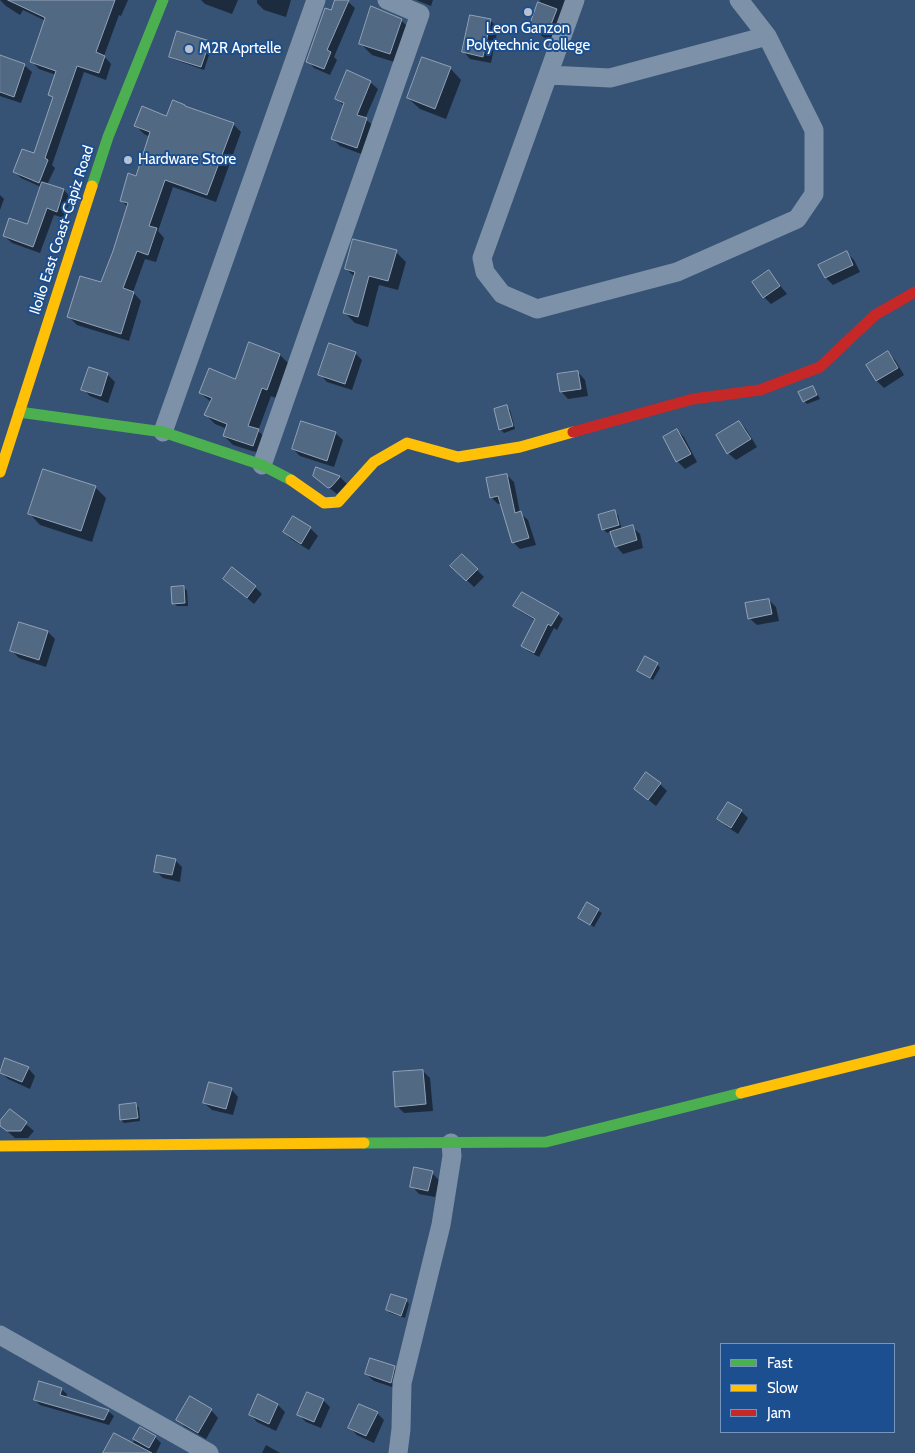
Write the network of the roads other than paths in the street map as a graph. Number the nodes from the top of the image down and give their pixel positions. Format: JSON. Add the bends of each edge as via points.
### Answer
{"nodes":[{"id":1,"x":163,"y":0,"type":"edge"},
{"id":2,"x":316,"y":0,"type":"edge"},
{"id":3,"x":388,"y":0,"type":"edge"},
{"id":4,"x":575,"y":0,"type":"edge"},
{"id":5,"x":739,"y":0,"type":"edge"},
{"id":6,"x":767,"y":36,"type":"junction"},
{"id":7,"x":548,"y":75,"type":"junction"},
{"id":8,"x":915,"y":292,"type":"edge"},
{"id":9,"x":19,"y":412,"type":"junction"},
{"id":10,"x":163,"y":432,"type":"junction"},
{"id":11,"x":262,"y":465,"type":"junction"},
{"id":12,"x":0,"y":472,"type":"edge"},
{"id":13,"x":915,"y":1050,"type":"edge"},
{"id":14,"x":451,"y":1143,"type":"junction"},
{"id":15,"x":0,"y":1146,"type":"edge"},
{"id":16,"x":0,"y":1335,"type":"edge"},
{"id":17,"x":209,"y":1453,"type":"edge"},
{"id":18,"x":398,"y":1453,"type":"edge"}],
"edges":[{"from":1,"to":9,"type":"street","name":"Iloilo East Coast-Capiz Road","via":[[108,137]]},
{"from":2,"to":10,"type":"street"},
{"from":3,"to":11,"type":"street","via":[[420,14]]},
{"from":4,"to":7,"type":"street"},
{"from":5,"to":6,"type":"street"},
{"from":6,"to":7,"type":"street","via":[[610,78]]},
{"from":6,"to":7,"type":"street","via":[[814,130],[814,194],[797,219],[677,272],[537,309],[502,294],[485,272],[482,258]]},
{"from":8,"to":11,"type":"street","via":[[875,315],[820,367],[760,390],[693,399],[520,447],[458,457],[407,443],[374,462],[338,502],[324,503],[298,484]]},
{"from":9,"to":10,"type":"street"},
{"from":9,"to":12,"type":"street","name":"Iloilo East Coast-Capiz Road"},
{"from":10,"to":11,"type":"street"},
{"from":13,"to":14,"type":"street","via":[[546,1142]]},
{"from":14,"to":15,"type":"street"},
{"from":14,"to":18,"type":"street","via":[[452,1156],[441,1225],[402,1382]]},
{"from":16,"to":17,"type":"street"}]}
